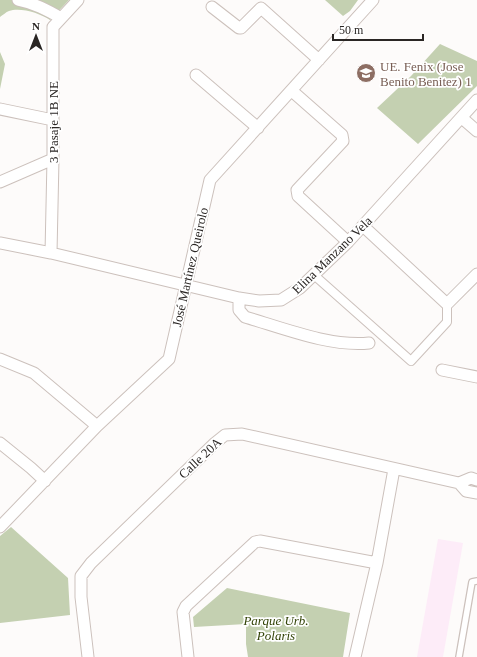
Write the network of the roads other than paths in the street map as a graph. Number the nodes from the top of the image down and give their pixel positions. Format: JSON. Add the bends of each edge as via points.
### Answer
{"nodes":[{"id":1,"x":18,"y":0,"type":"edge"},
{"id":2,"x":78,"y":0,"type":"edge"},
{"id":3,"x":373,"y":0,"type":"edge"},
{"id":4,"x":263,"y":4,"type":"edge"},
{"id":5,"x":212,"y":6,"type":"dead end"},
{"id":6,"x":62,"y":18,"type":"junction"},
{"id":7,"x":320,"y":60,"type":"junction"},
{"id":8,"x":196,"y":75,"type":"dead end"},
{"id":9,"x":292,"y":91,"type":"junction"},
{"id":10,"x":477,"y":100,"type":"edge"},
{"id":11,"x":0,"y":109,"type":"edge"},
{"id":12,"x":462,"y":118,"type":"junction"},
{"id":13,"x":53,"y":120,"type":"junction"},
{"id":14,"x":258,"y":128,"type":"junction"},
{"id":15,"x":477,"y":130,"type":"edge"},
{"id":16,"x":53,"y":159,"type":"junction"},
{"id":17,"x":0,"y":182,"type":"edge"},
{"id":18,"x":363,"y":226,"type":"junction"},
{"id":19,"x":348,"y":242,"type":"junction"},
{"id":20,"x":0,"y":243,"type":"edge"},
{"id":21,"x":51,"y":253,"type":"junction"},
{"id":22,"x":477,"y":274,"type":"edge"},
{"id":23,"x":314,"y":275,"type":"junction"},
{"id":24,"x":186,"y":285,"type":"junction"},
{"id":25,"x":239,"y":298,"type":"junction"},
{"id":26,"x":447,"y":304,"type":"junction"},
{"id":27,"x":369,"y":343,"type":"dead end"},
{"id":28,"x":0,"y":359,"type":"edge"},
{"id":29,"x":442,"y":370,"type":"dead end"},
{"id":30,"x":477,"y":377,"type":"edge"},
{"id":31,"x":97,"y":426,"type":"junction"},
{"id":32,"x":0,"y":443,"type":"edge"},
{"id":33,"x":394,"y":469,"type":"junction"},
{"id":34,"x":477,"y":480,"type":"edge"},
{"id":35,"x":45,"y":481,"type":"junction"},
{"id":36,"x":459,"y":483,"type":"junction"},
{"id":37,"x":477,"y":494,"type":"edge"},
{"id":38,"x":0,"y":527,"type":"edge"},
{"id":39,"x":377,"y":563,"type":"junction"},
{"id":40,"x":477,"y":581,"type":"edge"},
{"id":41,"x":88,"y":657,"type":"edge"},
{"id":42,"x":188,"y":657,"type":"edge"},
{"id":43,"x":356,"y":657,"type":"edge"},
{"id":44,"x":459,"y":657,"type":"edge"}],
"edges":[{"from":1,"to":6,"type":"street","via":[[44,8]]},
{"from":2,"to":6,"type":"street","name":"3 Pasaje 1B NE"},
{"from":3,"to":7,"type":"street","name":"José Martínez Queirolo"},
{"from":4,"to":5,"type":"street","via":[[241,28]]},
{"from":4,"to":7,"type":"street"},
{"from":6,"to":13,"type":"street","name":"3 Pasaje 1B NE","via":[[53,27]]},
{"from":7,"to":9,"type":"street","name":"José Martínez Queirolo"},
{"from":8,"to":14,"type":"street"},
{"from":9,"to":14,"type":"street","name":"José Martínez Queirolo"},
{"from":9,"to":19,"type":"street","via":[[342,135],[343,141],[297,190],[298,196]]},
{"from":10,"to":12,"type":"street","name":"Elina Manzano Vela"},
{"from":11,"to":13,"type":"street"},
{"from":12,"to":15,"type":"street"},
{"from":12,"to":18,"type":"street","name":"Elina Manzano Vela"},
{"from":13,"to":16,"type":"street","name":"3 Pasaje 1B NE"},
{"from":14,"to":24,"type":"street","name":"José Martínez Queirolo","via":[[210,180]]},
{"from":16,"to":17,"type":"street"},
{"from":16,"to":21,"type":"street","name":"3 Pasaje 1B NE"},
{"from":18,"to":19,"type":"street","name":"Elina Manzano Vela"},
{"from":18,"to":26,"type":"street"},
{"from":19,"to":23,"type":"street","name":"Elina Manzano Vela"},
{"from":20,"to":21,"type":"street","name":"Elina Manzano Vela"},
{"from":21,"to":24,"type":"street","name":"Elina Manzano Vela"},
{"from":22,"to":26,"type":"street"},
{"from":23,"to":25,"type":"street","name":"Elina Manzano Vela","via":[[282,300],[259,301]]},
{"from":23,"to":26,"type":"street","via":[[411,361],[447,322]]},
{"from":24,"to":25,"type":"street","name":"Elina Manzano Vela"},
{"from":24,"to":31,"type":"street","name":"José Martínez Queirolo","via":[[169,359]]},
{"from":25,"to":27,"type":"street","via":[[239,310],[245,317],[331,342]]},
{"from":28,"to":31,"type":"street","via":[[34,373]]},
{"from":29,"to":30,"type":"street"},
{"from":31,"to":35,"type":"street","name":"José Martínez Queirolo"},
{"from":32,"to":35,"type":"street"},
{"from":33,"to":36,"type":"street","name":"Calle 20A"},
{"from":33,"to":39,"type":"street"},
{"from":33,"to":41,"type":"street","name":"Calle 20A","via":[[242,434],[225,435],[91,563],[81,576]]},
{"from":34,"to":36,"type":"street","name":"Calle 20A","via":[[470,478]]},
{"from":35,"to":38,"type":"street","name":"José Martínez Queirolo"},
{"from":36,"to":37,"type":"street","name":"Calle 20A","via":[[466,491]]},
{"from":39,"to":42,"type":"street","via":[[255,542],[186,606],[183,612]]},
{"from":39,"to":43,"type":"street"},
{"from":40,"to":44,"type":"lane","via":[[472,582]]}]}
